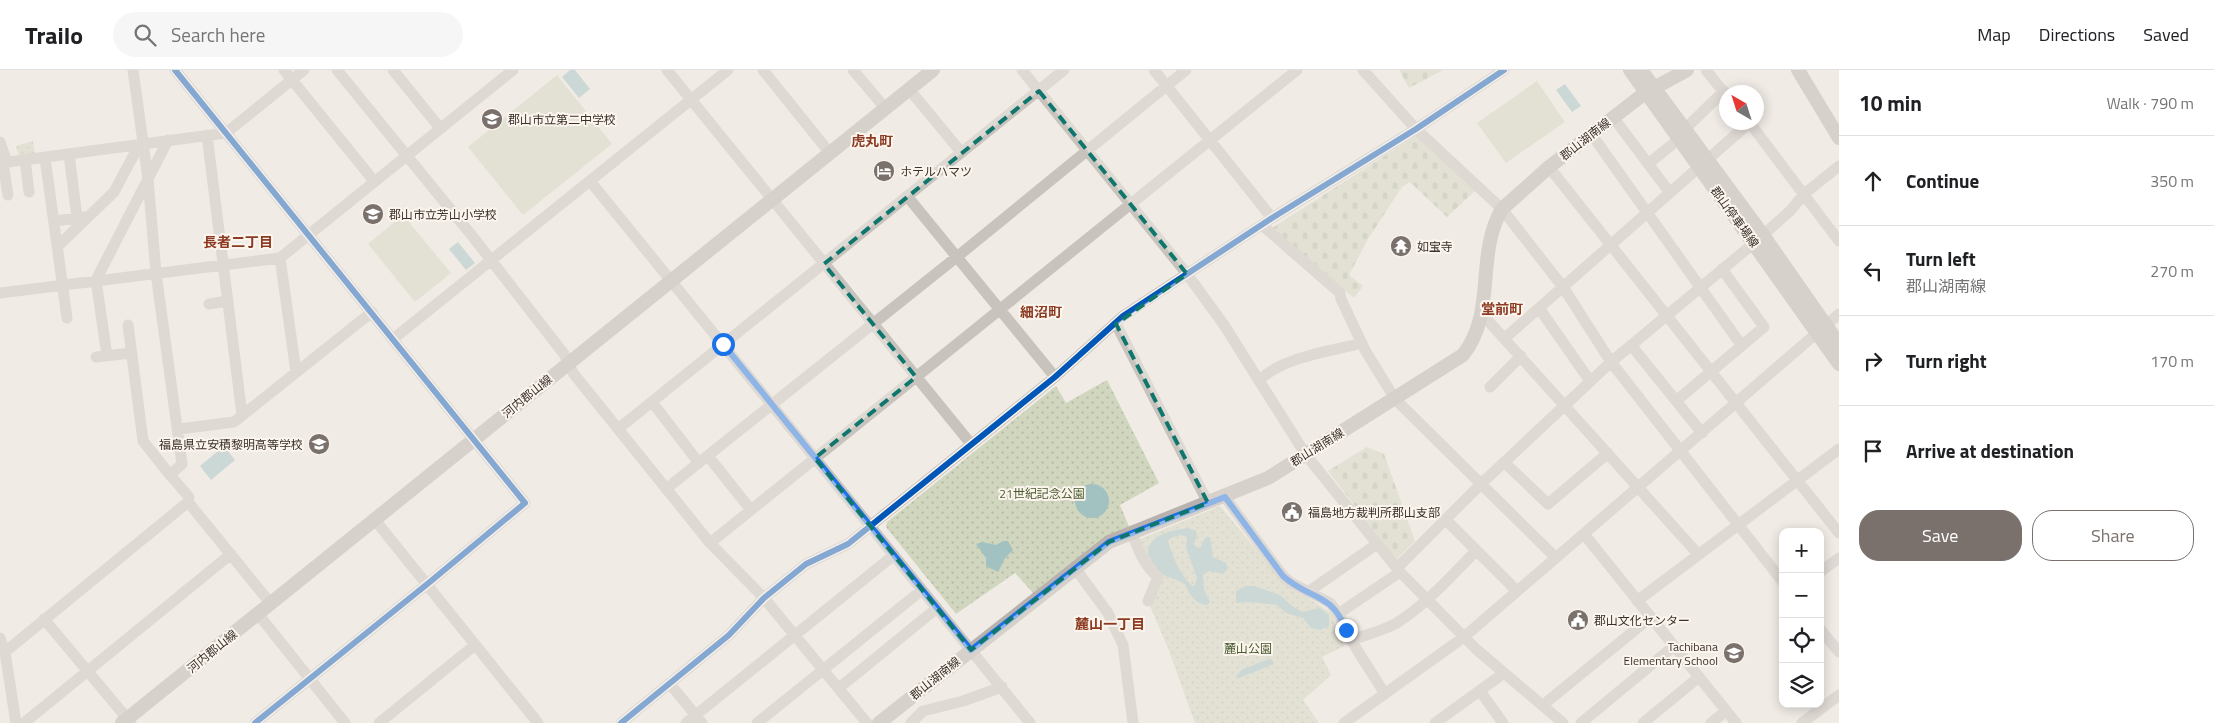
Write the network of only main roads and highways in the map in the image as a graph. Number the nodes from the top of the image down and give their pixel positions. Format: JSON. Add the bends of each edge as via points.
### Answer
{"nodes":[{"id":1,"x":933,"y":70,"type":"edge"},
{"id":2,"x":1630,"y":70,"type":"edge"},
{"id":3,"x":1641,"y":70,"type":"edge"},
{"id":4,"x":1688,"y":70,"type":"edge"},
{"id":5,"x":1798,"y":70,"type":"edge"},
{"id":6,"x":1650,"y":90,"type":"junction"},
{"id":7,"x":1839,"y":138,"type":"edge"},
{"id":8,"x":1821,"y":328,"type":"junction"},
{"id":9,"x":1839,"y":344,"type":"edge"},
{"id":10,"x":1839,"y":364,"type":"edge"},
{"id":11,"x":127,"y":722,"type":"edge"},
{"id":12,"x":879,"y":723,"type":"edge"}],
"edges":[{"from":1,"to":11,"type":"main road","name":"河内郡山線"},
{"from":2,"to":6,"type":"main road","name":"郡山停車場線"},
{"from":3,"to":6,"type":"main road","name":"郡山停車場線"},
{"from":4,"to":6,"type":"main road","name":"郡山湖南線"},
{"from":5,"to":7,"type":"main road"},
{"from":6,"to":8,"type":"main road","name":"郡山停車場線"},
{"from":6,"to":12,"type":"main road","name":"郡山湖南線","via":[[1549,167],[1502,209],[1490,243],[1479,328],[1463,355],[1268,478],[1109,542]]},
{"from":8,"to":9,"type":"main road","name":"郡山停車場線"},
{"from":8,"to":10,"type":"main road","name":"郡山停車場線"}]}
